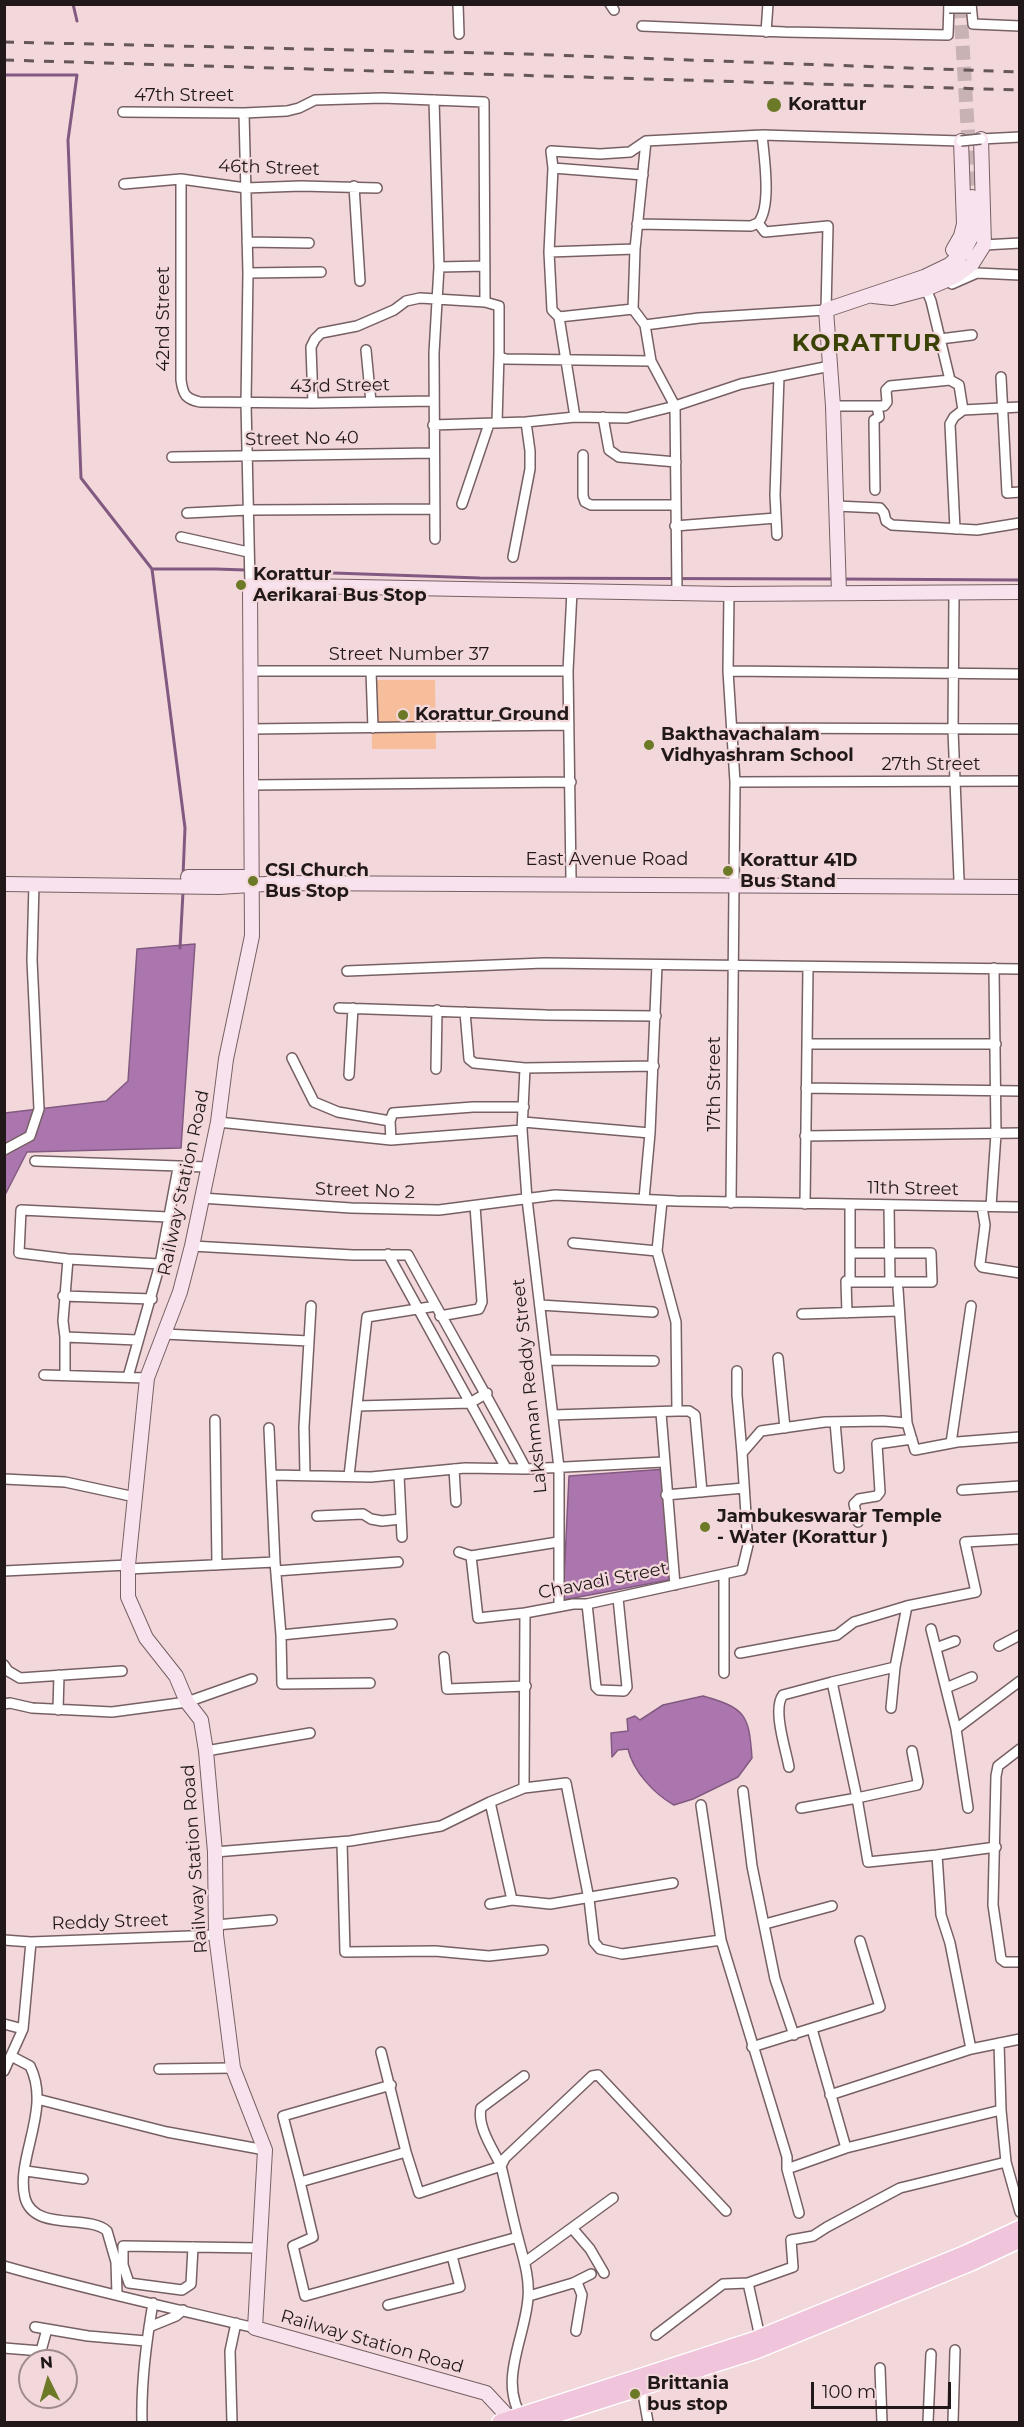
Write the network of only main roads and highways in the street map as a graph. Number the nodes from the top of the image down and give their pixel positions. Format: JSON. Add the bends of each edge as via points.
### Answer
{"nodes":[{"id":1,"x":1020,"y":2228,"type":"edge"},
{"id":2,"x":1020,"y":2240,"type":"edge"},
{"id":3,"x":513,"y":2420,"type":"edge"},
{"id":4,"x":542,"y":2421,"type":"edge"}],
"edges":[{"from":1,"to":3,"type":"main road","via":[[760,2337]]},
{"from":2,"to":4,"type":"main road","via":[[756,2351]]}]}
